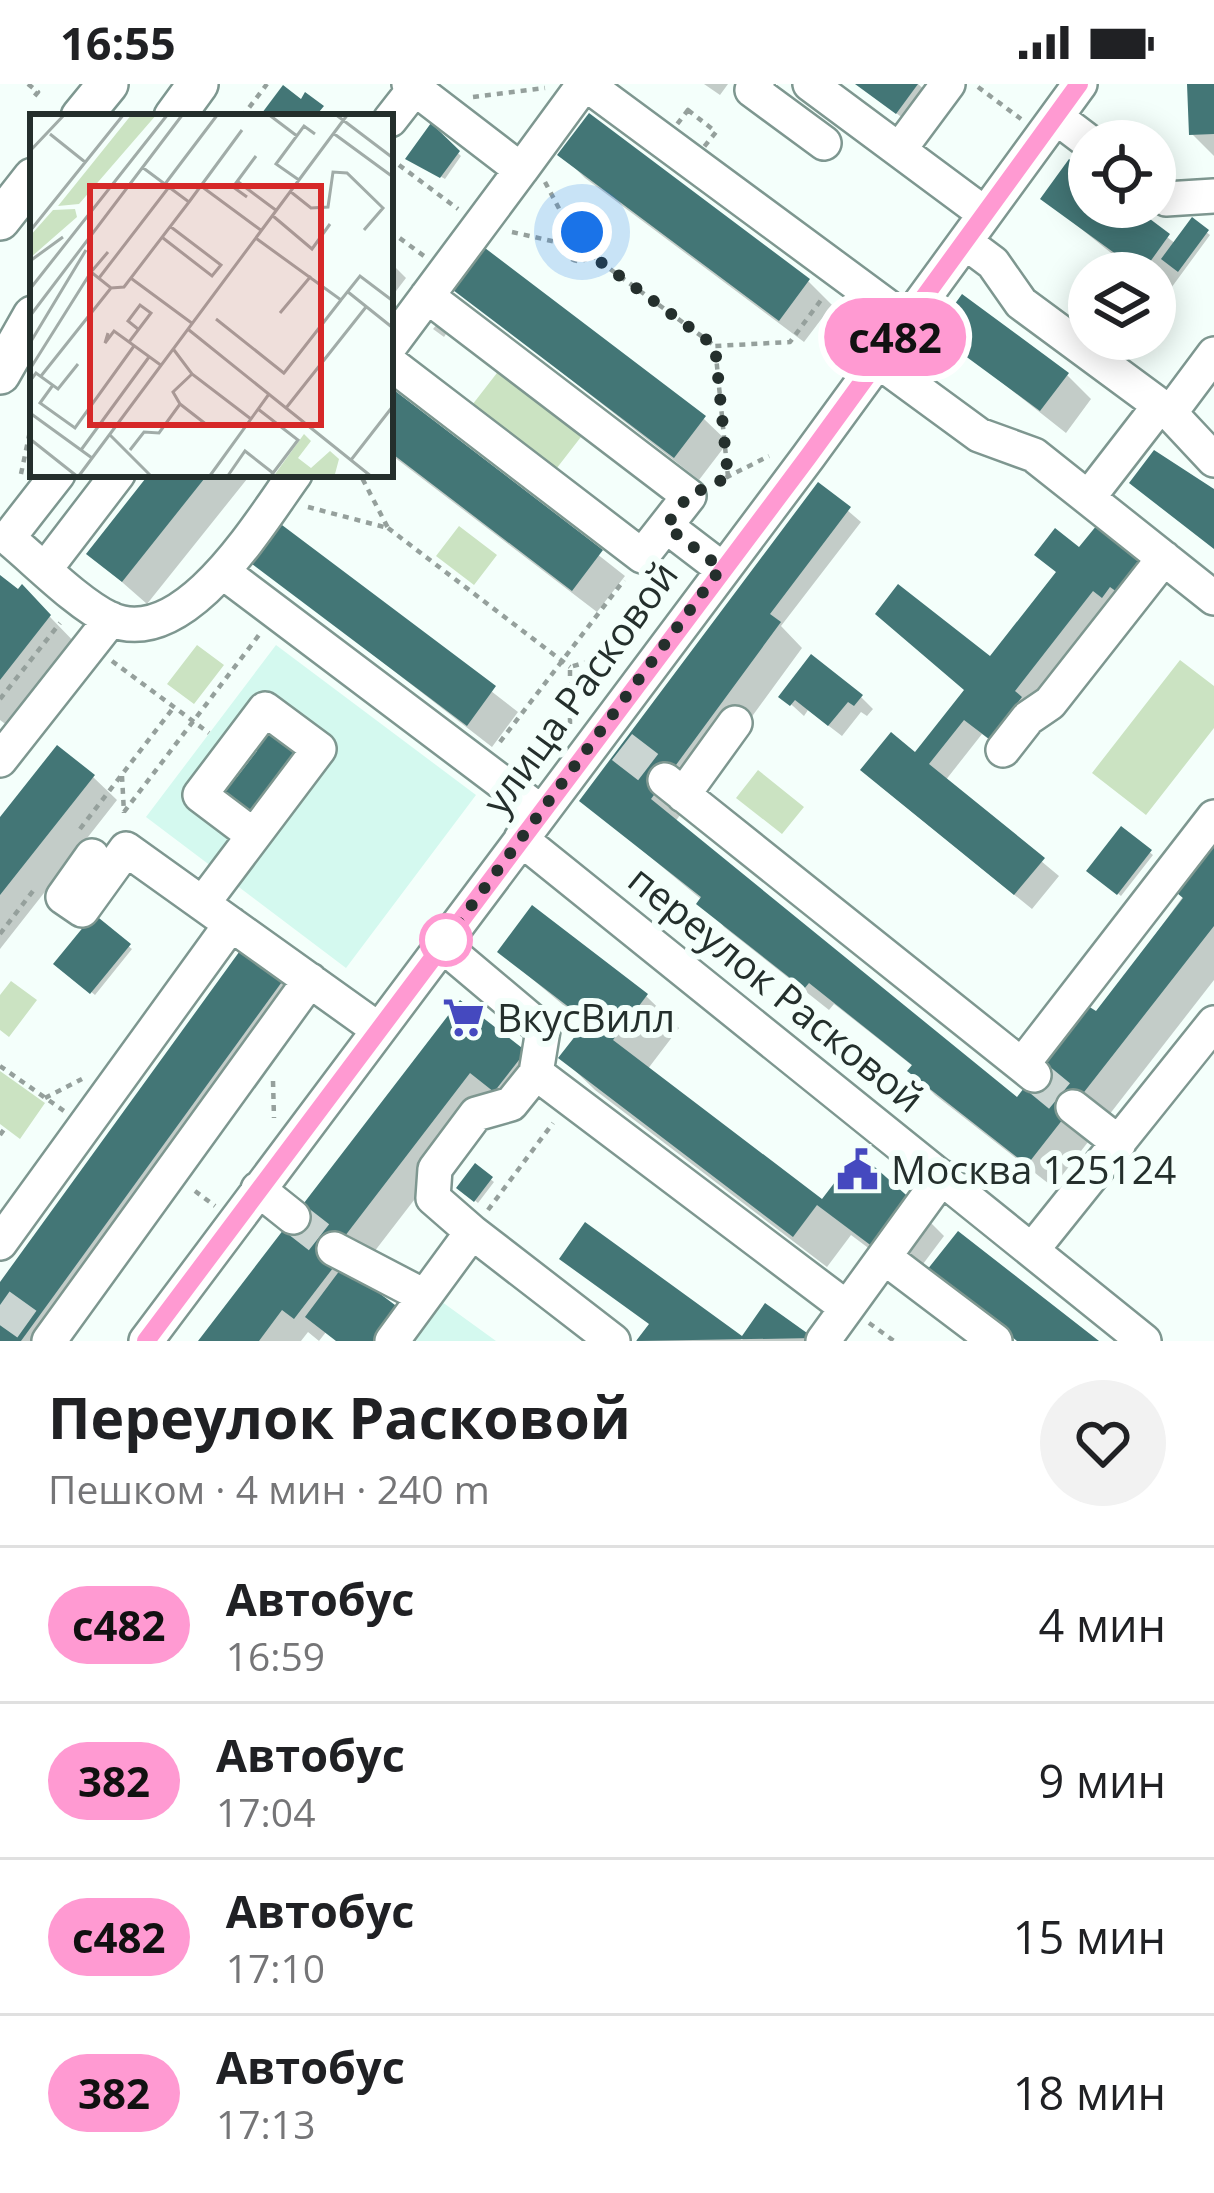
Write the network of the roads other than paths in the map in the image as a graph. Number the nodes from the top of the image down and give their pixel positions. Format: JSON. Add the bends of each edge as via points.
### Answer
{"nodes":[{"id":1,"x":108,"y":84,"type":"edge"},
{"id":2,"x":198,"y":84,"type":"edge"},
{"id":3,"x":757,"y":84,"type":"edge"},
{"id":4,"x":810,"y":84,"type":"edge"},
{"id":5,"x":948,"y":84,"type":"edge"},
{"id":6,"x":1080,"y":84,"type":"edge"},
{"id":7,"x":576,"y":85,"type":"edge"},
{"id":8,"x":418,"y":91,"type":"edge"},
{"id":9,"x":83,"y":114,"type":"edge"},
{"id":10,"x":176,"y":114,"type":"edge"},
{"id":11,"x":393,"y":117,"type":"edge"},
{"id":12,"x":1056,"y":117,"type":"junction"},
{"id":13,"x":1068,"y":126,"type":"edge"},
{"id":14,"x":824,"y":143,"type":"dead end"},
{"id":15,"x":899,"y":150,"type":"junction"},
{"id":16,"x":526,"y":163,"type":"junction"},
{"id":17,"x":30,"y":179,"type":"edge"},
{"id":18,"x":30,"y":180,"type":"edge"},
{"id":19,"x":1214,"y":196,"type":"edge"},
{"id":20,"x":1176,"y":198,"type":"edge"},
{"id":21,"x":0,"y":208,"type":"edge"},
{"id":22,"x":985,"y":214,"type":"junction"},
{"id":23,"x":0,"y":220,"type":"edge"},
{"id":24,"x":964,"y":242,"type":"junction"},
{"id":25,"x":436,"y":284,"type":"junction"},
{"id":26,"x":30,"y":309,"type":"edge"},
{"id":27,"x":30,"y":321,"type":"edge"},
{"id":28,"x":907,"y":321,"type":"junction"},
{"id":29,"x":393,"y":342,"type":"edge"},
{"id":30,"x":0,"y":350,"type":"edge"},
{"id":31,"x":1214,"y":354,"type":"edge"},
{"id":32,"x":878,"y":361,"type":"junction"},
{"id":33,"x":393,"y":365,"type":"edge"},
{"id":34,"x":0,"y":374,"type":"edge"},
{"id":35,"x":1165,"y":409,"type":"junction"},
{"id":36,"x":1214,"y":460,"type":"edge"},
{"id":37,"x":56,"y":477,"type":"edge"},
{"id":38,"x":116,"y":477,"type":"edge"},
{"id":39,"x":286,"y":487,"type":"edge"},
{"id":40,"x":1088,"y":498,"type":"junction"},
{"id":41,"x":666,"y":526,"type":"junction"},
{"id":42,"x":4,"y":543,"type":"edge"},
{"id":43,"x":1164,"y":558,"type":"junction"},
{"id":44,"x":46,"y":568,"type":"junction"},
{"id":45,"x":721,"y":568,"type":"junction"},
{"id":46,"x":223,"y":572,"type":"junction"},
{"id":47,"x":1214,"y":598,"type":"edge"},
{"id":48,"x":101,"y":632,"type":"junction"},
{"id":49,"x":735,"y":723,"type":"dead end"},
{"id":50,"x":1003,"y":750,"type":"dead end"},
{"id":51,"x":2,"y":752,"type":"edge"},
{"id":52,"x":1214,"y":817,"type":"edge"},
{"id":53,"x":531,"y":825,"type":"junction"},
{"id":54,"x":254,"y":835,"type":"junction"},
{"id":55,"x":80,"y":851,"type":"road end"},
{"id":56,"x":203,"y":903,"type":"junction"},
{"id":57,"x":231,"y":924,"type":"junction"},
{"id":58,"x":442,"y":945,"type":"junction"},
{"id":59,"x":310,"y":980,"type":"junction"},
{"id":60,"x":1214,"y":1023,"type":"edge"},
{"id":61,"x":379,"y":1030,"type":"junction"},
{"id":62,"x":536,"y":1073,"type":"junction"},
{"id":63,"x":1073,"y":1107,"type":"tunnel mouth"},
{"id":64,"x":1119,"y":1143,"type":"junction"},
{"id":65,"x":942,"y":1177,"type":"junction"},
{"id":66,"x":258,"y":1189,"type":"junction"},
{"id":67,"x":293,"y":1217,"type":"tunnel mouth"},
{"id":68,"x":472,"y":1232,"type":"junction"},
{"id":69,"x":0,"y":1244,"type":"edge"},
{"id":70,"x":334,"y":1249,"type":"tunnel mouth"},
{"id":71,"x":1032,"y":1250,"type":"junction"},
{"id":72,"x":884,"y":1257,"type":"junction"},
{"id":73,"x":424,"y":1296,"type":"junction"},
{"id":74,"x":847,"y":1308,"type":"junction"},
{"id":75,"x":45,"y":1337,"type":"edge"},
{"id":76,"x":146,"y":1341,"type":"edge"},
{"id":77,"x":392,"y":1341,"type":"edge"},
{"id":78,"x":613,"y":1341,"type":"edge"},
{"id":79,"x":823,"y":1341,"type":"edge"},
{"id":80,"x":994,"y":1341,"type":"edge"},
{"id":81,"x":1144,"y":1341,"type":"edge"}],
"edges":[{"from":1,"to":9,"type":"main road"},
{"from":2,"to":10,"type":"main road"},
{"from":3,"to":14,"type":"street","via":[[752,90]]},
{"from":4,"to":15,"type":"street"},
{"from":5,"to":15,"type":"street"},
{"from":6,"to":12,"type":"street","name":"улица Расковой"},
{"from":7,"to":16,"type":"street"},
{"from":7,"to":28,"type":"street"},
{"from":8,"to":11,"type":"street"},
{"from":8,"to":16,"type":"street"},
{"from":12,"to":13,"type":"street"},
{"from":12,"to":22,"type":"street","name":"улица Расковой"},
{"from":15,"to":22,"type":"street"},
{"from":16,"to":25,"type":"street"},
{"from":17,"to":21,"type":"main road"},
{"from":18,"to":23,"type":"main road"},
{"from":19,"to":20,"type":"street"},
{"from":22,"to":24,"type":"street","name":"улица Расковой"},
{"from":24,"to":28,"type":"street","name":"улица Расковой"},
{"from":24,"to":35,"type":"street","via":[[993,263],[1021,303]]},
{"from":25,"to":29,"type":"street"},
{"from":25,"to":41,"type":"street","via":[[688,496]]},
{"from":26,"to":30,"type":"main road"},
{"from":27,"to":34,"type":"main road"},
{"from":28,"to":32,"type":"street","name":"улица Расковой"},
{"from":31,"to":35,"type":"street"},
{"from":32,"to":40,"type":"street","via":[[980,435],[1034,454]]},
{"from":32,"to":45,"type":"street","name":"улица Расковой"},
{"from":33,"to":41,"type":"street","via":[[643,556]]},
{"from":35,"to":36,"type":"street"},
{"from":35,"to":40,"type":"street"},
{"from":37,"to":42,"type":"street"},
{"from":38,"to":44,"type":"street"},
{"from":39,"to":46,"type":"street"},
{"from":40,"to":43,"type":"street"},
{"from":41,"to":45,"type":"street"},
{"from":42,"to":44,"type":"street"},
{"from":43,"to":47,"type":"street"},
{"from":43,"to":50,"type":"street"},
{"from":44,"to":48,"type":"street","via":[[81,596]]},
{"from":45,"to":53,"type":"street","name":"улица Расковой"},
{"from":46,"to":48,"type":"street","via":[[178,612]]},
{"from":46,"to":53,"type":"street","name":"переулок Расковой","via":[[500,778]]},
{"from":48,"to":51,"type":"street"},
{"from":49,"to":52,"type":"street","via":[[674,788],[1028,1070]]},
{"from":53,"to":58,"type":"street","name":"улица Расковой"},
{"from":53,"to":65,"type":"street","name":"переулок Расковой"},
{"from":54,"to":54,"type":"street","via":[[319,749],[265,709],[200,794]]},
{"from":54,"to":56,"type":"street"},
{"from":55,"to":56,"type":"street","via":[[63,897],[82,910],[126,848]]},
{"from":56,"to":57,"type":"street"},
{"from":57,"to":59,"type":"street"},
{"from":57,"to":69,"type":"street"},
{"from":58,"to":61,"type":"street","name":"улица Расковой"},
{"from":58,"to":62,"type":"street","via":[[543,1030]]},
{"from":59,"to":61,"type":"street"},
{"from":59,"to":75,"type":"street"},
{"from":60,"to":64,"type":"street"},
{"from":61,"to":66,"type":"street","name":"улица Расковой"},
{"from":62,"to":68,"type":"street","via":[[511,1104],[476,1114],[435,1169],[433,1198]]},
{"from":62,"to":74,"type":"street"},
{"from":63,"to":64,"type":"street"},
{"from":64,"to":71,"type":"street"},
{"from":65,"to":71,"type":"street","name":"переулок Расковой"},
{"from":65,"to":72,"type":"street"},
{"from":66,"to":67,"type":"street"},
{"from":66,"to":76,"type":"street","name":"улица Расковой"},
{"from":68,"to":73,"type":"street"},
{"from":68,"to":78,"type":"street"},
{"from":70,"to":73,"type":"street"},
{"from":71,"to":81,"type":"street","name":"переулок Расковой"},
{"from":72,"to":74,"type":"street"},
{"from":72,"to":80,"type":"street"},
{"from":73,"to":77,"type":"street"},
{"from":74,"to":79,"type":"street"}]}
